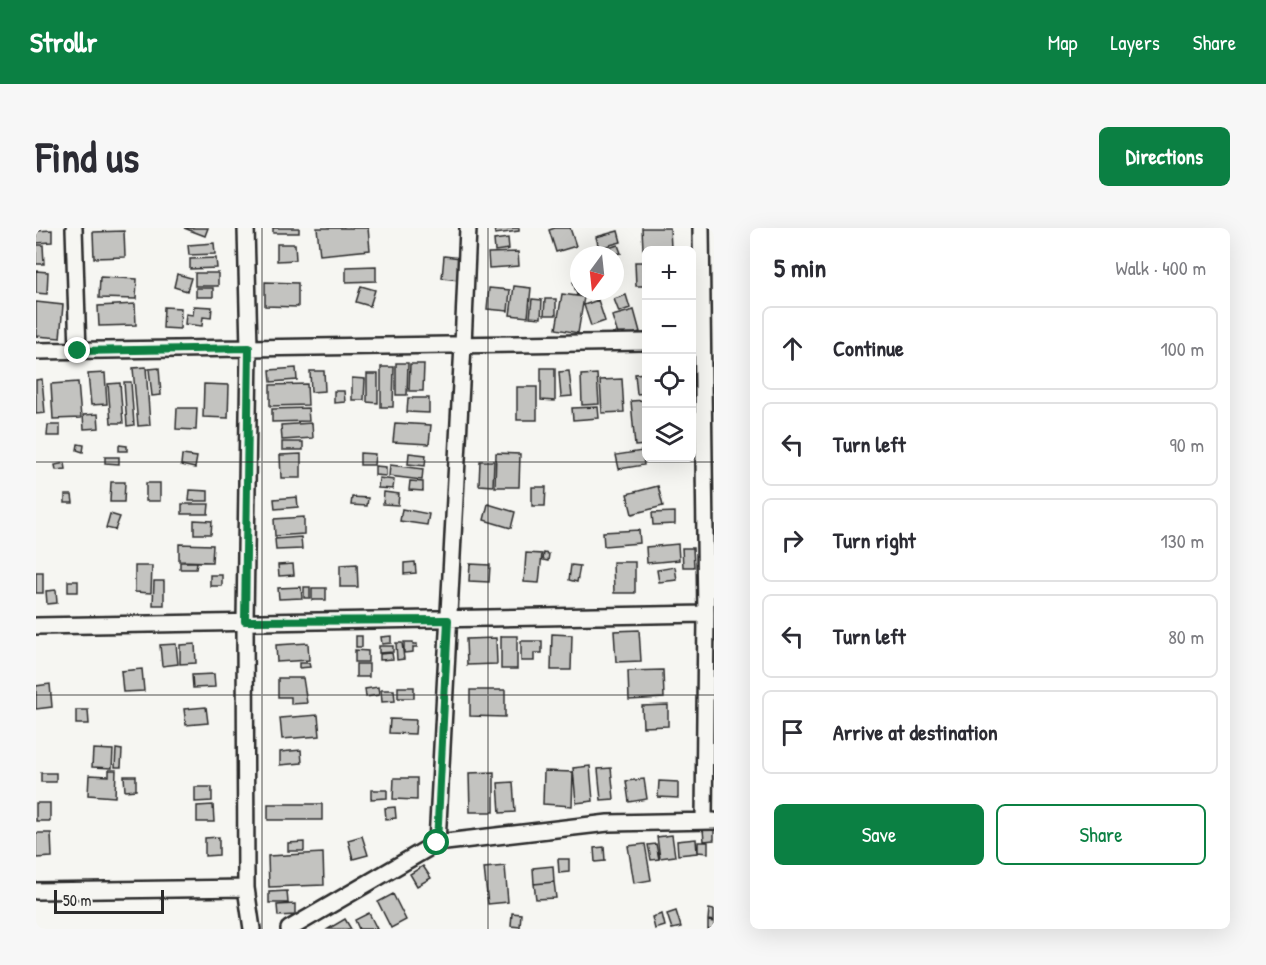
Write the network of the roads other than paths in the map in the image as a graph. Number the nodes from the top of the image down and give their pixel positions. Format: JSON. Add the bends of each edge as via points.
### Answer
{"nodes":[{"id":1,"x":74,"y":228,"type":"edge"},
{"id":2,"x":246,"y":228,"type":"edge"},
{"id":3,"x":468,"y":228,"type":"edge"},
{"id":4,"x":701,"y":228,"type":"edge"},
{"id":5,"x":697,"y":341,"type":"edge"},
{"id":6,"x":642,"y":342,"type":"edge"},
{"id":7,"x":463,"y":345,"type":"junction"},
{"id":8,"x":249,"y":348,"type":"junction"},
{"id":9,"x":36,"y":351,"type":"edge"},
{"id":10,"x":78,"y":351,"type":"junction"},
{"id":11,"x":706,"y":614,"type":"junction"},
{"id":12,"x":448,"y":620,"type":"junction"},
{"id":13,"x":245,"y":621,"type":"junction"},
{"id":14,"x":36,"y":626,"type":"edge"},
{"id":15,"x":709,"y":821,"type":"edge"},
{"id":16,"x":437,"y":843,"type":"junction"},
{"id":17,"x":246,"y":888,"type":"junction"},
{"id":18,"x":36,"y":891,"type":"edge"},
{"id":19,"x":252,"y":929,"type":"edge"},
{"id":20,"x":289,"y":929,"type":"edge"}],
"edges":[{"from":1,"to":10,"type":"street"},
{"from":2,"to":8,"type":"street"},
{"from":3,"to":7,"type":"street"},
{"from":4,"to":5,"type":"street"},
{"from":5,"to":11,"type":"street"},
{"from":6,"to":7,"type":"street"},
{"from":7,"to":8,"type":"street"},
{"from":7,"to":12,"type":"street"},
{"from":8,"to":10,"type":"street"},
{"from":8,"to":13,"type":"street"},
{"from":9,"to":10,"type":"street"},
{"from":11,"to":12,"type":"street"},
{"from":11,"to":15,"type":"street"},
{"from":12,"to":13,"type":"street"},
{"from":12,"to":16,"type":"street"},
{"from":13,"to":14,"type":"street"},
{"from":13,"to":17,"type":"street"},
{"from":15,"to":16,"type":"street","via":[[608,823]]},
{"from":16,"to":20,"type":"street"},
{"from":17,"to":18,"type":"street"},
{"from":17,"to":19,"type":"street"}]}
